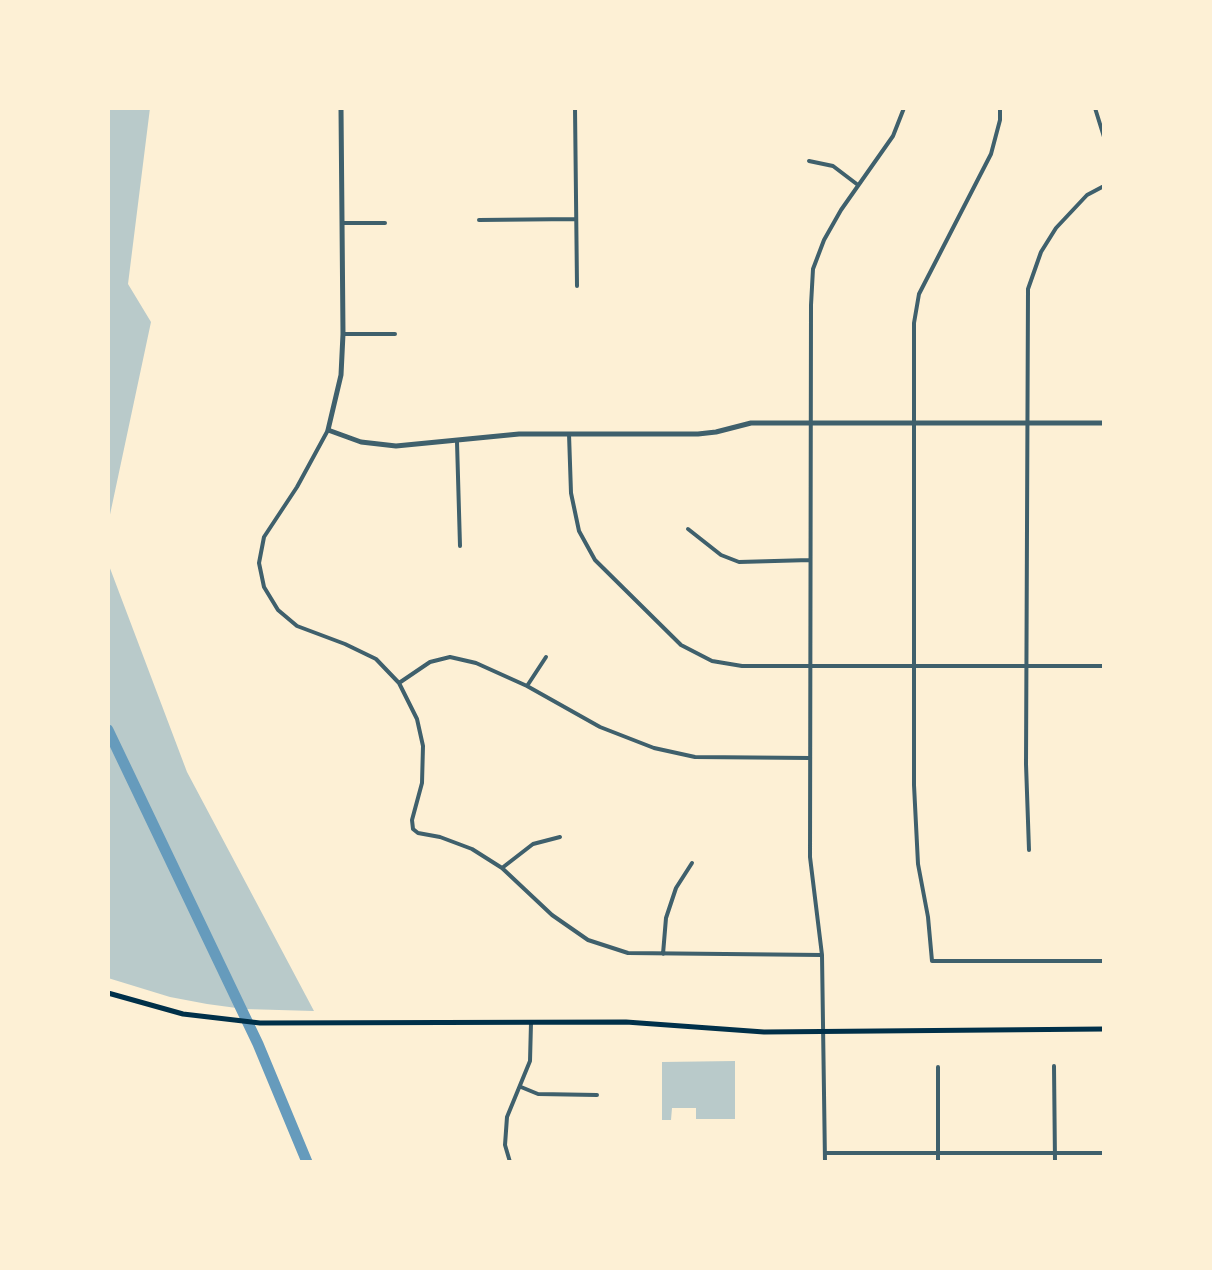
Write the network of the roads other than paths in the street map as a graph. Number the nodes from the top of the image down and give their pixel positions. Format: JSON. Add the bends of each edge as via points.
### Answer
{"nodes":[{"id":1,"x":341,"y":108,"type":"edge"},
{"id":2,"x":575,"y":108,"type":"edge"},
{"id":3,"x":904,"y":108,"type":"edge"},
{"id":4,"x":1000,"y":108,"type":"edge"},
{"id":5,"x":1095,"y":108,"type":"edge"},
{"id":6,"x":1104,"y":137,"type":"edge"},
{"id":7,"x":809,"y":161,"type":"dead end"},
{"id":8,"x":858,"y":185,"type":"junction"},
{"id":9,"x":1104,"y":186,"type":"edge"},
{"id":10,"x":576,"y":219,"type":"junction"},
{"id":11,"x":479,"y":220,"type":"dead end"},
{"id":12,"x":342,"y":223,"type":"junction"},
{"id":13,"x":385,"y":223,"type":"dead end"},
{"id":14,"x":577,"y":286,"type":"dead end"},
{"id":15,"x":343,"y":334,"type":"junction"},
{"id":16,"x":395,"y":334,"type":"dead end"},
{"id":17,"x":810,"y":422,"type":"junction"},
{"id":18,"x":913,"y":422,"type":"junction"},
{"id":19,"x":1026,"y":422,"type":"junction"},
{"id":20,"x":1104,"y":423,"type":"edge"},
{"id":21,"x":328,"y":430,"type":"junction"},
{"id":22,"x":569,"y":434,"type":"junction"},
{"id":23,"x":457,"y":442,"type":"junction"},
{"id":24,"x":688,"y":529,"type":"dead end"},
{"id":25,"x":460,"y":546,"type":"dead end"},
{"id":26,"x":810,"y":560,"type":"junction"},
{"id":27,"x":546,"y":657,"type":"dead end"},
{"id":28,"x":914,"y":665,"type":"junction"},
{"id":29,"x":811,"y":666,"type":"junction"},
{"id":30,"x":1027,"y":666,"type":"junction"},
{"id":31,"x":1104,"y":666,"type":"edge"},
{"id":32,"x":399,"y":683,"type":"junction"},
{"id":33,"x":527,"y":686,"type":"junction"},
{"id":34,"x":810,"y":758,"type":"junction"},
{"id":35,"x":560,"y":837,"type":"dead end"},
{"id":36,"x":1029,"y":850,"type":"dead end"},
{"id":37,"x":692,"y":863,"type":"dead end"},
{"id":38,"x":502,"y":868,"type":"junction"},
{"id":39,"x":663,"y":954,"type":"junction"},
{"id":40,"x":822,"y":955,"type":"junction"},
{"id":41,"x":1104,"y":961,"type":"edge"},
{"id":42,"x":108,"y":993,"type":"edge"},
{"id":43,"x":531,"y":1023,"type":"junction"},
{"id":44,"x":1104,"y":1029,"type":"edge"},
{"id":45,"x":824,"y":1031,"type":"junction"},
{"id":46,"x":1054,"y":1066,"type":"dead end"},
{"id":47,"x":938,"y":1067,"type":"dead end"},
{"id":48,"x":521,"y":1087,"type":"junction"},
{"id":49,"x":597,"y":1095,"type":"dead end"},
{"id":50,"x":825,"y":1153,"type":"junction"},
{"id":51,"x":938,"y":1153,"type":"junction"},
{"id":52,"x":1055,"y":1153,"type":"junction"},
{"id":53,"x":1104,"y":1153,"type":"edge"},
{"id":54,"x":510,"y":1162,"type":"edge"},
{"id":55,"x":825,"y":1162,"type":"edge"},
{"id":56,"x":938,"y":1162,"type":"edge"},
{"id":57,"x":1055,"y":1162,"type":"edge"}],
"edges":[{"from":1,"to":12,"type":"street"},
{"from":2,"to":10,"type":"street"},
{"from":3,"to":8,"type":"street","via":[[893,136]]},
{"from":4,"to":18,"type":"street","via":[[991,154],[919,294]]},
{"from":5,"to":6,"type":"street"},
{"from":7,"to":8,"type":"street","via":[[833,166]]},
{"from":8,"to":17,"type":"street","via":[[813,269]]},
{"from":9,"to":19,"type":"street","via":[[1087,195],[1056,228],[1028,289]]},
{"from":10,"to":11,"type":"street"},
{"from":10,"to":14,"type":"street"},
{"from":12,"to":13,"type":"street"},
{"from":12,"to":15,"type":"street"},
{"from":15,"to":16,"type":"street"},
{"from":15,"to":21,"type":"street","via":[[341,375]]},
{"from":17,"to":18,"type":"street"},
{"from":17,"to":22,"type":"street","via":[[751,423],[698,434]]},
{"from":17,"to":26,"type":"street"},
{"from":18,"to":19,"type":"street"},
{"from":18,"to":28,"type":"street"},
{"from":19,"to":20,"type":"street"},
{"from":19,"to":30,"type":"street"},
{"from":21,"to":23,"type":"street","via":[[361,442],[396,446]]},
{"from":21,"to":32,"type":"street","via":[[264,537],[259,563],[264,587],[278,610],[297,626],[376,659]]},
{"from":22,"to":23,"type":"street"},
{"from":22,"to":29,"type":"street","via":[[571,493],[579,531],[595,560],[654,620],[681,645],[712,661]]},
{"from":23,"to":25,"type":"street"},
{"from":24,"to":26,"type":"street","via":[[739,562]]},
{"from":26,"to":29,"type":"street"},
{"from":27,"to":33,"type":"street"},
{"from":28,"to":29,"type":"street"},
{"from":28,"to":30,"type":"street"},
{"from":28,"to":41,"type":"street","via":[[918,864],[932,961]]},
{"from":29,"to":34,"type":"street"},
{"from":30,"to":31,"type":"street"},
{"from":30,"to":36,"type":"street"},
{"from":32,"to":33,"type":"street","via":[[430,662],[450,657]]},
{"from":32,"to":38,"type":"street","via":[[417,719],[423,746],[413,829],[458,843]]},
{"from":33,"to":34,"type":"street","via":[[600,727],[654,748],[695,757]]},
{"from":34,"to":40,"type":"street","via":[[810,857]]},
{"from":35,"to":38,"type":"street","via":[[533,844]]},
{"from":37,"to":39,"type":"street","via":[[666,918]]},
{"from":38,"to":39,"type":"street","via":[[588,940],[628,953]]},
{"from":39,"to":40,"type":"street"},
{"from":40,"to":45,"type":"street"},
{"from":42,"to":43,"type":"main road","via":[[183,1014],[233,1021]]},
{"from":43,"to":45,"type":"main road","via":[[654,1022],[724,1030]]},
{"from":43,"to":48,"type":"street","via":[[530,1061]]},
{"from":44,"to":45,"type":"main road"},
{"from":45,"to":50,"type":"street"},
{"from":46,"to":52,"type":"street"},
{"from":47,"to":51,"type":"street"},
{"from":48,"to":49,"type":"street","via":[[538,1094]]},
{"from":48,"to":54,"type":"street","via":[[507,1117]]},
{"from":50,"to":51,"type":"street"},
{"from":50,"to":55,"type":"street"},
{"from":51,"to":52,"type":"street"},
{"from":51,"to":56,"type":"street"},
{"from":52,"to":53,"type":"street"},
{"from":52,"to":57,"type":"street"}]}
